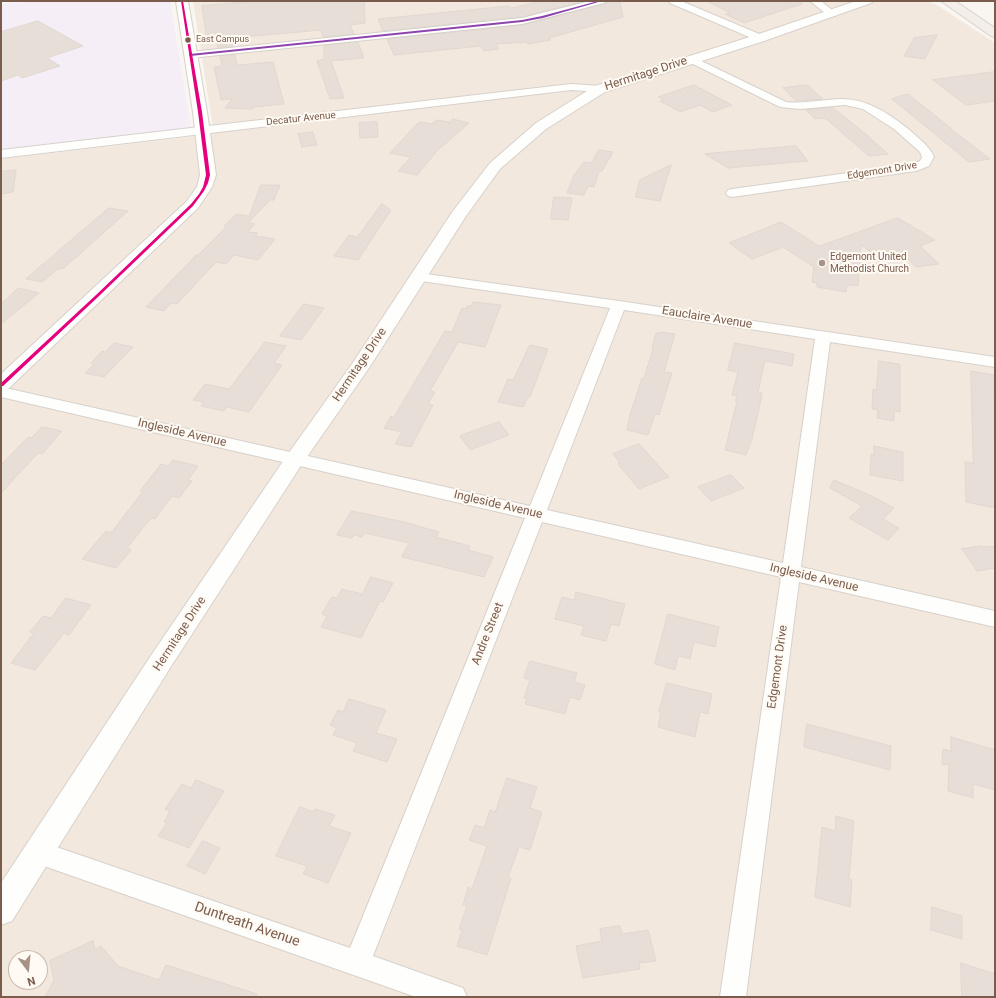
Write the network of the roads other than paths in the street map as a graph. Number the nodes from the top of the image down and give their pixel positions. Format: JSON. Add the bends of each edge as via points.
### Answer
{"nodes":[{"id":1,"x":182,"y":1,"type":"edge"},
{"id":2,"x":601,"y":1,"type":"edge"},
{"id":3,"x":673,"y":1,"type":"edge"},
{"id":4,"x":815,"y":1,"type":"edge"},
{"id":5,"x":868,"y":1,"type":"edge"},
{"id":6,"x":947,"y":2,"type":"edge"},
{"id":7,"x":832,"y":14,"type":"junction"},
{"id":8,"x":995,"y":33,"type":"edge"},
{"id":9,"x":760,"y":38,"type":"junction"},
{"id":10,"x":190,"y":55,"type":"junction"},
{"id":11,"x":691,"y":59,"type":"junction"},
{"id":12,"x":600,"y":89,"type":"junction"},
{"id":13,"x":202,"y":130,"type":"junction"},
{"id":14,"x":1,"y":154,"type":"edge"},
{"id":15,"x":732,"y":193,"type":"dead end"},
{"id":16,"x":419,"y":277,"type":"junction"},
{"id":17,"x":619,"y":305,"type":"junction"},
{"id":18,"x":823,"y":337,"type":"junction"},
{"id":19,"x":995,"y":362,"type":"edge"},
{"id":20,"x":1,"y":384,"type":"edge"},
{"id":21,"x":1,"y":392,"type":"edge"},
{"id":22,"x":295,"y":459,"type":"junction"},
{"id":23,"x":536,"y":514,"type":"junction"},
{"id":24,"x":791,"y":572,"type":"junction"},
{"id":25,"x":995,"y":619,"type":"edge"},
{"id":26,"x":39,"y":852,"type":"junction"},
{"id":27,"x":1,"y":910,"type":"edge"},
{"id":28,"x":357,"y":963,"type":"junction"},
{"id":29,"x":454,"y":997,"type":"edge"},
{"id":30,"x":733,"y":997,"type":"edge"}],
"edges":[{"from":1,"to":10,"type":"street"},
{"from":2,"to":10,"type":"street","via":[[522,21]]},
{"from":3,"to":9,"type":"street"},
{"from":4,"to":7,"type":"street"},
{"from":5,"to":7,"type":"street","name":"Hermitage Drive"},
{"from":6,"to":8,"type":"main road"},
{"from":7,"to":9,"type":"street","name":"Hermitage Drive"},
{"from":9,"to":11,"type":"street","name":"Hermitage Drive"},
{"from":10,"to":13,"type":"street"},
{"from":11,"to":12,"type":"street","name":"Hermitage Drive"},
{"from":11,"to":15,"type":"street","name":"Edgemont Drive","via":[[784,105],[797,107],[846,102],[872,108],[924,150],[928,157],[925,163],[916,168]]},
{"from":12,"to":13,"type":"street","name":"Decatur Avenue","via":[[571,87]]},
{"from":12,"to":16,"type":"street","name":"Hermitage Drive","via":[[541,126],[495,166],[459,214]]},
{"from":13,"to":14,"type":"street","name":"Decatur Avenue"},
{"from":13,"to":20,"type":"street","via":[[208,175],[198,197],[97,296]]},
{"from":16,"to":17,"type":"street","name":"Eauclaire Avenue"},
{"from":16,"to":22,"type":"street","name":"Hermitage Drive"},
{"from":17,"to":18,"type":"street","name":"Eauclaire Avenue"},
{"from":17,"to":23,"type":"street","name":"Andre Street"},
{"from":18,"to":19,"type":"street","name":"Eauclaire Avenue"},
{"from":18,"to":24,"type":"street","name":"Edgemont Drive"},
{"from":21,"to":22,"type":"street","name":"Ingleside Avenue"},
{"from":22,"to":23,"type":"street","name":"Ingleside Avenue"},
{"from":22,"to":26,"type":"street","name":"Hermitage Drive"},
{"from":23,"to":24,"type":"street","name":"Ingleside Avenue"},
{"from":23,"to":28,"type":"street","name":"Andre Street"},
{"from":24,"to":25,"type":"street","name":"Ingleside Avenue"},
{"from":24,"to":30,"type":"street","name":"Edgemont Drive"},
{"from":26,"to":27,"type":"street","name":"Hermitage Drive"},
{"from":26,"to":28,"type":"street","name":"Duntreath Avenue"},
{"from":28,"to":29,"type":"street","name":"Duntreath Avenue"}]}
